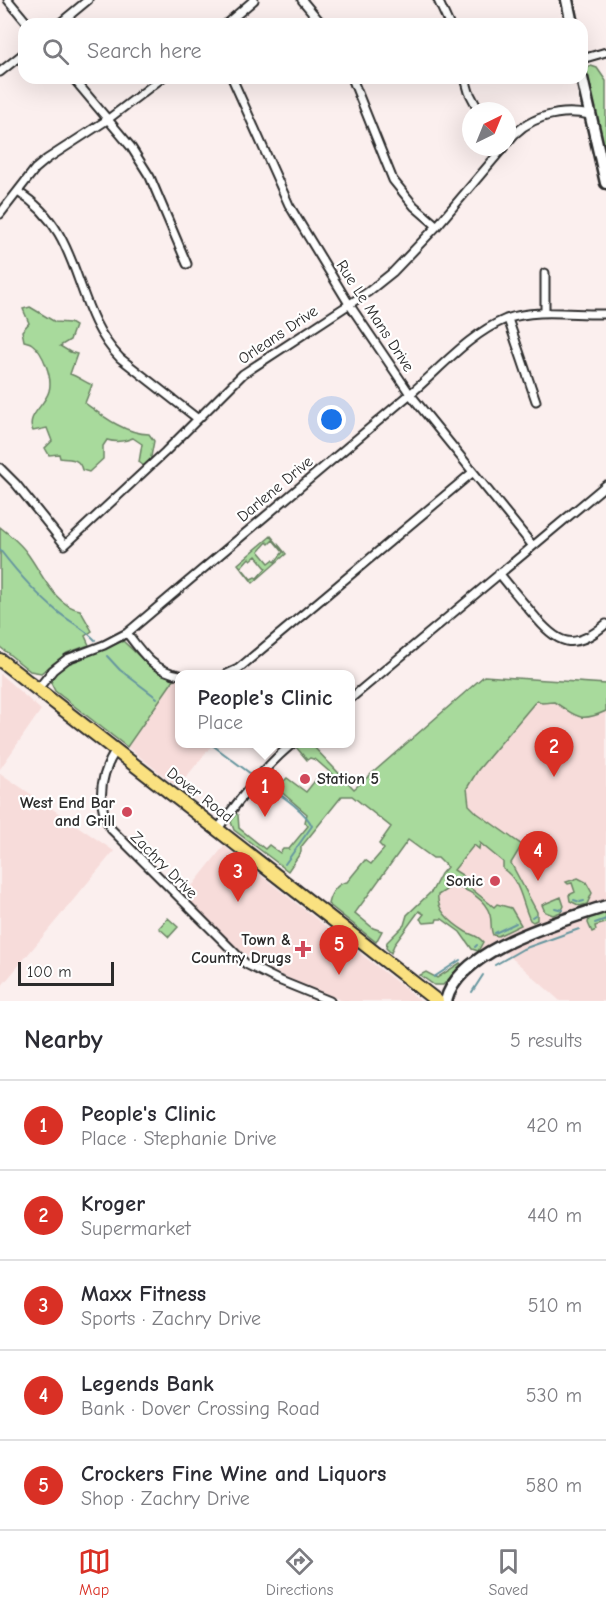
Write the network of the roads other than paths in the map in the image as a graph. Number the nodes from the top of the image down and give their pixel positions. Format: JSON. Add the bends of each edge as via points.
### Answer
{"nodes":[{"id":1,"x":8,"y":0,"type":"edge"},
{"id":2,"x":88,"y":0,"type":"edge"},
{"id":3,"x":254,"y":0,"type":"edge"},
{"id":4,"x":302,"y":0,"type":"edge"},
{"id":5,"x":438,"y":0,"type":"edge"},
{"id":6,"x":567,"y":0,"type":"edge"},
{"id":7,"x":23,"y":18,"type":"edge"},
{"id":8,"x":66,"y":18,"type":"edge"},
{"id":9,"x":233,"y":18,"type":"edge"},
{"id":10,"x":317,"y":18,"type":"edge"},
{"id":11,"x":446,"y":18,"type":"edge"},
{"id":12,"x":571,"y":18,"type":"edge"},
{"id":13,"x":606,"y":52,"type":"edge"},
{"id":14,"x":588,"y":57,"type":"edge"},
{"id":15,"x":18,"y":58,"type":"edge"},
{"id":16,"x":0,"y":72,"type":"edge"},
{"id":17,"x":78,"y":84,"type":"edge"},
{"id":18,"x":154,"y":84,"type":"edge"},
{"id":19,"x":235,"y":84,"type":"edge"},
{"id":20,"x":354,"y":84,"type":"edge"},
{"id":21,"x":467,"y":84,"type":"edge"},
{"id":22,"x":583,"y":84,"type":"edge"},
{"id":23,"x":474,"y":102,"type":"edge"},
{"id":24,"x":590,"y":115,"type":"junction"},
{"id":25,"x":107,"y":120,"type":"junction"},
{"id":26,"x":516,"y":133,"type":"edge"},
{"id":27,"x":496,"y":156,"type":"edge"},
{"id":28,"x":606,"y":183,"type":"edge"},
{"id":29,"x":18,"y":192,"type":"junction"},
{"id":30,"x":0,"y":214,"type":"edge"},
{"id":31,"x":437,"y":226,"type":"junction"},
{"id":32,"x":187,"y":264,"type":"dead end"},
{"id":33,"x":545,"y":273,"type":"dead end"},
{"id":34,"x":349,"y":304,"type":"junction"},
{"id":35,"x":545,"y":313,"type":"junction"},
{"id":36,"x":606,"y":314,"type":"edge"},
{"id":37,"x":508,"y":319,"type":"junction"},
{"id":38,"x":410,"y":394,"type":"junction"},
{"id":39,"x":536,"y":401,"type":"dead end"},
{"id":40,"x":198,"y":419,"type":"junction"},
{"id":41,"x":0,"y":468,"type":"edge"},
{"id":42,"x":473,"y":472,"type":"junction"},
{"id":43,"x":606,"y":485,"type":"edge"},
{"id":44,"x":533,"y":546,"type":"junction"},
{"id":45,"x":500,"y":573,"type":"junction"},
{"id":46,"x":606,"y":624,"type":"edge"},
{"id":47,"x":127,"y":633,"type":"junction"},
{"id":48,"x":0,"y":660,"type":"edge"},
{"id":49,"x":235,"y":670,"type":"edge"},
{"id":50,"x":175,"y":674,"type":"edge"},
{"id":51,"x":37,"y":691,"type":"junction"},
{"id":52,"x":355,"y":696,"type":"edge"},
{"id":53,"x":287,"y":748,"type":"edge"},
{"id":54,"x":116,"y":750,"type":"junction"},
{"id":55,"x":217,"y":830,"type":"junction"},
{"id":56,"x":606,"y":906,"type":"edge"},
{"id":57,"x":330,"y":1001,"type":"edge"},
{"id":58,"x":437,"y":1001,"type":"edge"},
{"id":59,"x":446,"y":1001,"type":"edge"}],
"edges":[{"from":1,"to":7,"type":"street"},
{"from":2,"to":8,"type":"street"},
{"from":3,"to":9,"type":"street"},
{"from":4,"to":10,"type":"street"},
{"from":5,"to":11,"type":"street"},
{"from":6,"to":12,"type":"main road"},
{"from":13,"to":14,"type":"street"},
{"from":15,"to":16,"type":"street"},
{"from":17,"to":25,"type":"street"},
{"from":18,"to":25,"type":"street"},
{"from":19,"to":34,"type":"street","name":"Rue Le Mans Drive","via":[[289,205]]},
{"from":20,"to":31,"type":"street","via":[[393,180]]},
{"from":21,"to":23,"type":"street"},
{"from":22,"to":24,"type":"main road"},
{"from":24,"to":26,"type":"street","via":[[575,111],[554,113]]},
{"from":24,"to":28,"type":"main road"},
{"from":25,"to":29,"type":"street","via":[[48,159]]},
{"from":25,"to":32,"type":"street","via":[[150,177]]},
{"from":27,"to":31,"type":"street","name":"Orleans Drive"},
{"from":29,"to":30,"type":"street"},
{"from":29,"to":40,"type":"street","via":[[44,213],[64,242],[93,320],[109,347]]},
{"from":31,"to":34,"type":"street","name":"Orleans Drive","via":[[393,273]]},
{"from":33,"to":35,"type":"street"},
{"from":34,"to":38,"type":"street","name":"Rue Le Mans Drive"},
{"from":34,"to":40,"type":"street","name":"Orleans Drive","via":[[252,367]]},
{"from":35,"to":36,"type":"street","name":"Darlene Drive"},
{"from":35,"to":37,"type":"street","name":"Darlene Drive"},
{"from":37,"to":38,"type":"street","name":"Darlene Drive","via":[[474,338]]},
{"from":37,"to":39,"type":"street"},
{"from":38,"to":42,"type":"street","name":"Rue Le Mans Drive"},
{"from":38,"to":47,"type":"street","name":"Darlene Drive"},
{"from":40,"to":41,"type":"street","name":"Orleans Drive","via":[[65,545]]},
{"from":42,"to":44,"type":"street","name":"Rue Le Mans Drive"},
{"from":42,"to":49,"type":"street"},
{"from":43,"to":44,"type":"street","via":[[602,494]]},
{"from":44,"to":45,"type":"street"},
{"from":45,"to":46,"type":"street","via":[[547,631],[558,638],[585,639]]},
{"from":45,"to":52,"type":"street"},
{"from":47,"to":50,"type":"street","via":[[156,667]]},
{"from":47,"to":51,"type":"street","name":"Darlene Drive","via":[[67,659]]},
{"from":48,"to":51,"type":"main road","name":"Dover Road"},
{"from":51,"to":54,"type":"main road","name":"Dover Road"},
{"from":53,"to":55,"type":"street"},
{"from":54,"to":55,"type":"main road","name":"Dover Road"},
{"from":54,"to":57,"type":"street","name":"Zachry Drive","via":[[104,770],[103,780],[103,815],[110,828],[246,964]]},
{"from":55,"to":58,"type":"main road","name":"Dover Road"},
{"from":56,"to":59,"type":"main road","via":[[494,949],[463,974],[448,991]]}]}
